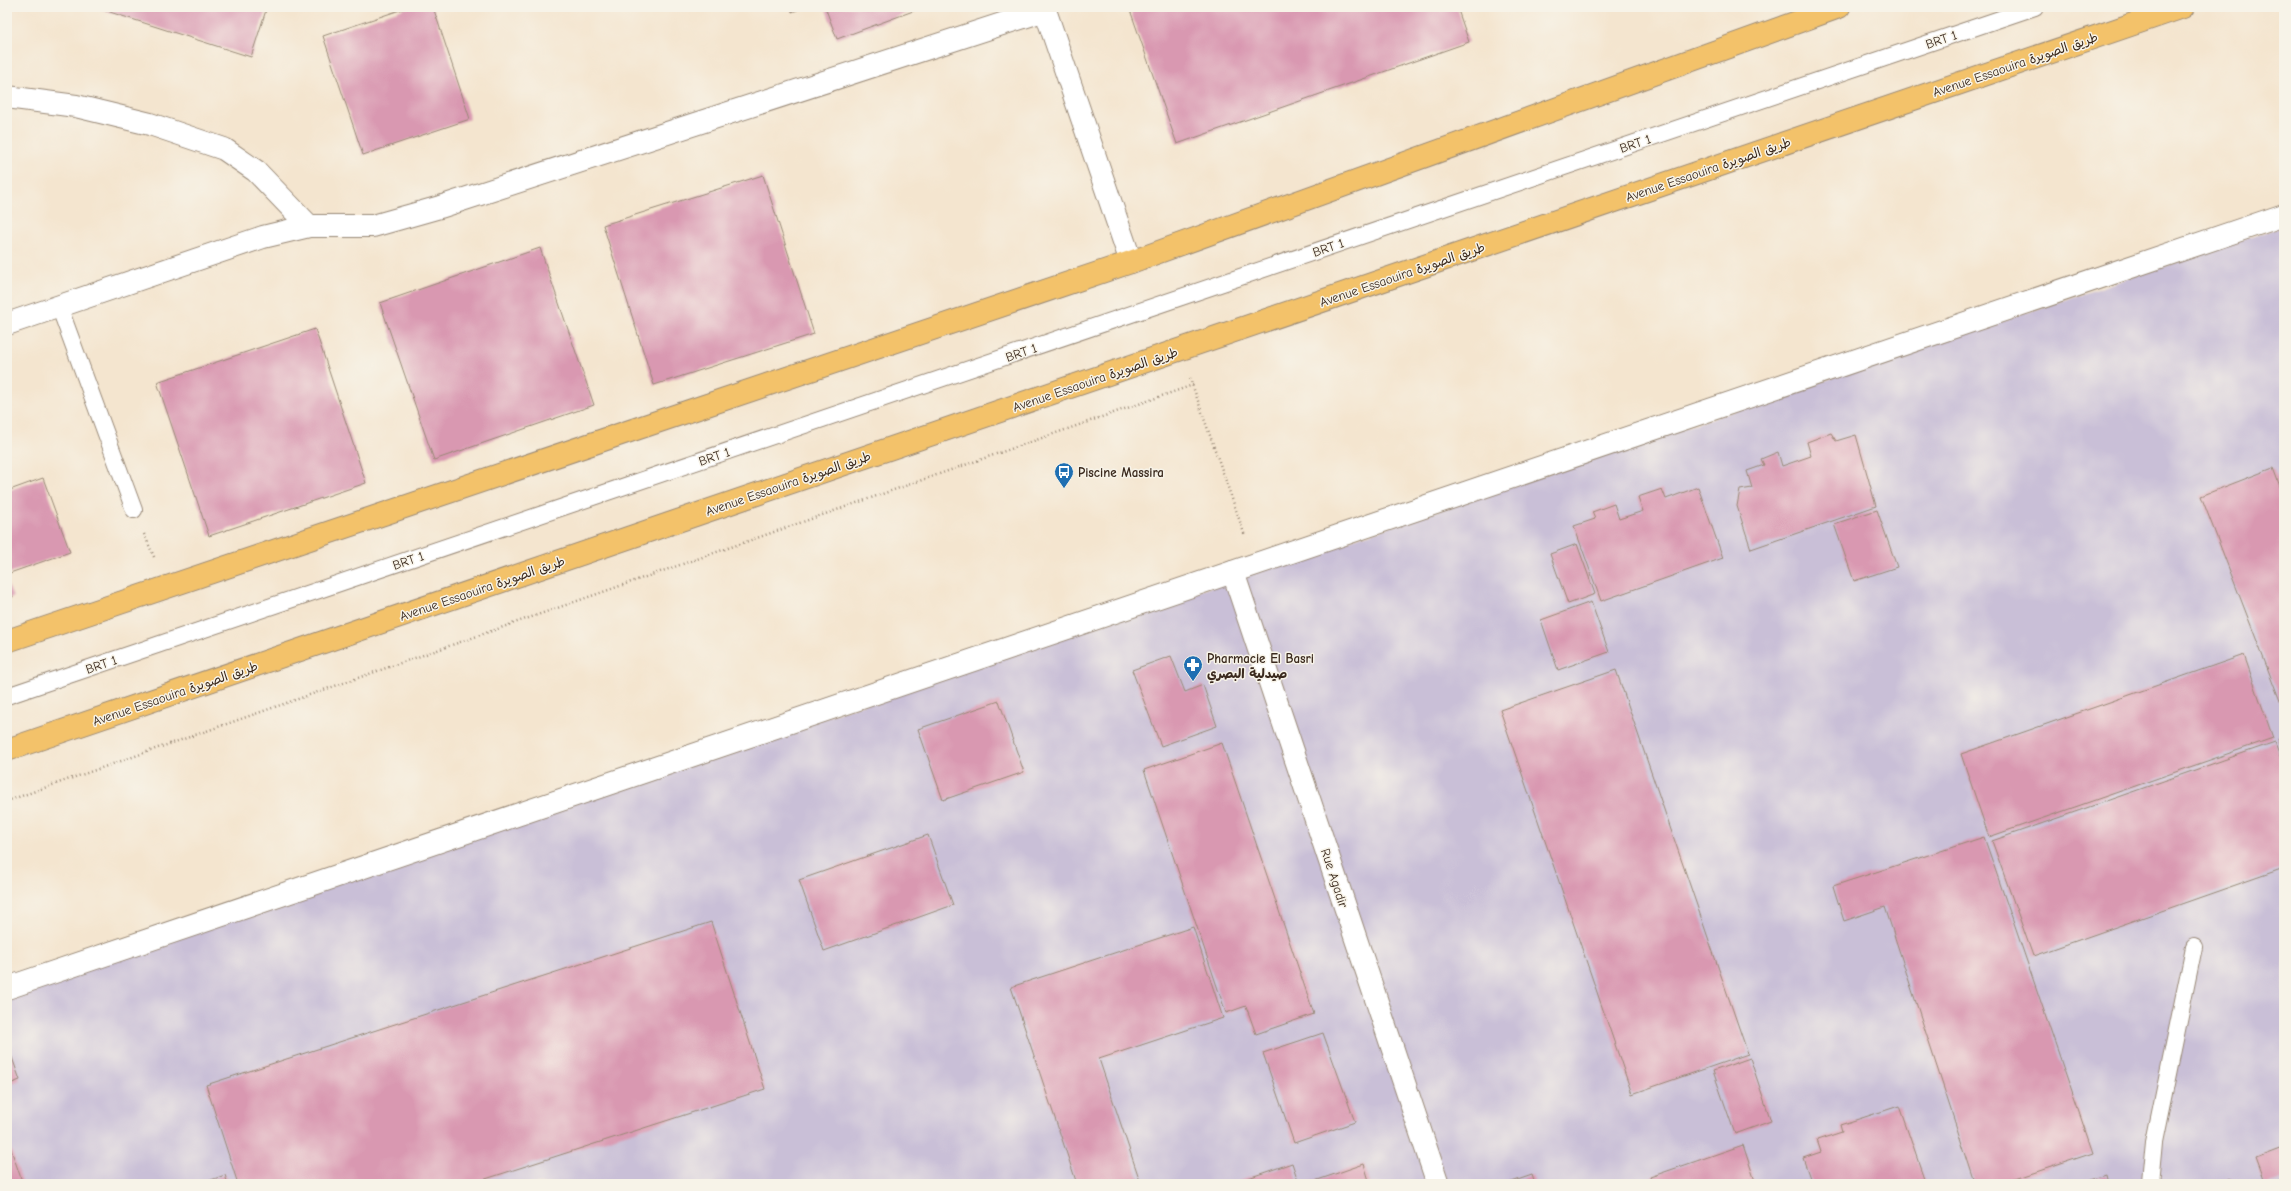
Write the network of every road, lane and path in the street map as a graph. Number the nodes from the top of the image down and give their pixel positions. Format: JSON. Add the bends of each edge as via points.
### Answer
{"nodes":[{"id":1,"x":1839,"y":7,"type":"edge"},
{"id":2,"x":2035,"y":7,"type":"edge"},
{"id":3,"x":2183,"y":7,"type":"edge"},
{"id":4,"x":1045,"y":8,"type":"edge"},
{"id":5,"x":7,"y":97,"type":"edge"},
{"id":6,"x":2284,"y":215,"type":"edge"},
{"id":7,"x":309,"y":226,"type":"junction"},
{"id":8,"x":1131,"y":262,"type":"junction"},
{"id":9,"x":59,"y":306,"type":"junction"},
{"id":10,"x":7,"y":324,"type":"edge"},
{"id":11,"x":1180,"y":349,"type":"junction"},
{"id":12,"x":1193,"y":385,"type":"junction"},
{"id":13,"x":134,"y":510,"type":"dead end"},
{"id":14,"x":1256,"y":565,"type":"junction"},
{"id":15,"x":1233,"y":572,"type":"junction"},
{"id":16,"x":7,"y":641,"type":"edge"},
{"id":17,"x":7,"y":696,"type":"edge"},
{"id":18,"x":7,"y":750,"type":"edge"},
{"id":19,"x":7,"y":800,"type":"edge"},
{"id":20,"x":2194,"y":947,"type":"dead end"},
{"id":21,"x":7,"y":988,"type":"edge"},
{"id":22,"x":1438,"y":1184,"type":"edge"},
{"id":23,"x":2150,"y":1184,"type":"edge"}],
"edges":[{"from":1,"to":8,"type":"main road"},
{"from":2,"to":17,"type":"lane","name":"BRT 1"},
{"from":3,"to":11,"type":"main road","name":"Avenue Essaouira طريق الصويرة"},
{"from":4,"to":7,"type":"street","via":[[440,207],[372,226]]},
{"from":4,"to":8,"type":"street"},
{"from":5,"to":7,"type":"street","via":[[76,106],[150,124],[224,149],[256,171]]},
{"from":6,"to":14,"type":"street"},
{"from":7,"to":9,"type":"street","via":[[263,237]]},
{"from":8,"to":16,"type":"main road"},
{"from":9,"to":10,"type":"street"},
{"from":9,"to":13,"type":"lane"},
{"from":11,"to":12,"type":"path"},
{"from":11,"to":18,"type":"main road","name":"Avenue Essaouira طريق الصويرة"},
{"from":12,"to":14,"type":"path"},
{"from":12,"to":19,"type":"path"},
{"from":14,"to":15,"type":"street"},
{"from":15,"to":21,"type":"street"},
{"from":15,"to":22,"type":"street","name":"Rue Agadir"},
{"from":20,"to":23,"type":"lane","via":[[2154,1142]]}]}
